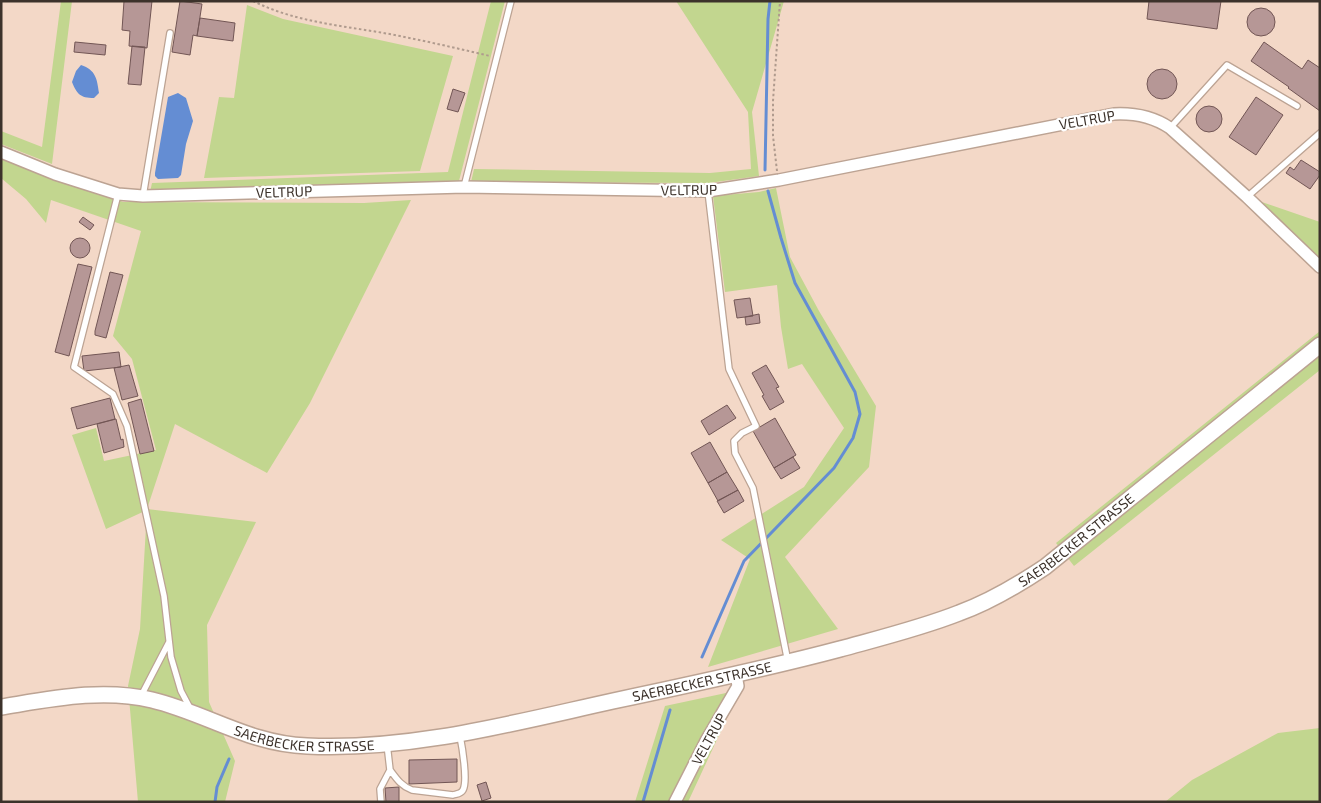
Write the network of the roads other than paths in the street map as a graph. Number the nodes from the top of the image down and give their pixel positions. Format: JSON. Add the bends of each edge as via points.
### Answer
{"nodes":[{"id":1,"x":511,"y":1,"type":"edge"},
{"id":2,"x":170,"y":33,"type":"dead end"},
{"id":3,"x":1297,"y":106,"type":"dead end"},
{"id":4,"x":1170,"y":128,"type":"junction"},
{"id":5,"x":1320,"y":133,"type":"edge"},
{"id":6,"x":1,"y":152,"type":"edge"},
{"id":7,"x":464,"y":187,"type":"junction"},
{"id":8,"x":708,"y":191,"type":"junction"},
{"id":9,"x":118,"y":194,"type":"junction"},
{"id":10,"x":143,"y":196,"type":"junction"},
{"id":11,"x":1247,"y":197,"type":"junction"},
{"id":12,"x":1320,"y":267,"type":"edge"},
{"id":13,"x":1320,"y":345,"type":"edge"},
{"id":14,"x":170,"y":640,"type":"junction"},
{"id":15,"x":788,"y":662,"type":"junction"},
{"id":16,"x":736,"y":675,"type":"junction"},
{"id":17,"x":140,"y":697,"type":"junction"},
{"id":18,"x":1,"y":706,"type":"edge"},
{"id":19,"x":193,"y":714,"type":"junction"},
{"id":20,"x":460,"y":734,"type":"junction"},
{"id":21,"x":387,"y":743,"type":"junction"},
{"id":22,"x":390,"y":770,"type":"junction"},
{"id":23,"x":381,"y":802,"type":"edge"},
{"id":24,"x":675,"y":802,"type":"edge"}],
"edges":[{"from":1,"to":7,"type":"lane"},
{"from":2,"to":10,"type":"lane"},
{"from":3,"to":4,"type":"lane","via":[[1227,64]]},
{"from":4,"to":8,"type":"street","name":"VELTRUP","via":[[1141,115],[1114,114]]},
{"from":4,"to":11,"type":"street","name":"VELTRUP"},
{"from":5,"to":11,"type":"lane"},
{"from":6,"to":9,"type":"street","name":"VELTRUP"},
{"from":7,"to":8,"type":"street","name":"VELTRUP"},
{"from":7,"to":10,"type":"street","name":"VELTRUP"},
{"from":8,"to":15,"type":"lane","via":[[730,369],[756,426],[742,432],[734,441],[735,453],[753,488]]},
{"from":9,"to":10,"type":"street","name":"VELTRUP"},
{"from":9,"to":14,"type":"lane","via":[[74,367],[113,394],[127,426],[164,596]]},
{"from":11,"to":12,"type":"street","name":"VELTRUP"},
{"from":13,"to":15,"type":"main road","name":"SAERBECKER STRASSE","via":[[1023,582],[960,613]]},
{"from":14,"to":17,"type":"lane"},
{"from":14,"to":19,"type":"lane","via":[[171,657],[181,691]]},
{"from":15,"to":16,"type":"main road","name":"SAERBECKER STRASSE"},
{"from":16,"to":20,"type":"main road","name":"SAERBECKER STRASSE"},
{"from":16,"to":24,"type":"street","name":"VELTRUP","via":[[738,686]]},
{"from":17,"to":18,"type":"main road","name":"SAERBECKER STRASSE","via":[[100,694]]},
{"from":17,"to":19,"type":"main road","name":"SAERBECKER STRASSE"},
{"from":19,"to":21,"type":"main road","name":"SAERBECKER STRASSE","via":[[275,743],[337,747]]},
{"from":20,"to":21,"type":"main road","name":"SAERBECKER STRASSE"},
{"from":20,"to":22,"type":"lane","via":[[464,783],[459,794],[412,790],[398,781]]},
{"from":21,"to":22,"type":"lane"},
{"from":22,"to":23,"type":"lane","via":[[380,789]]}]}
